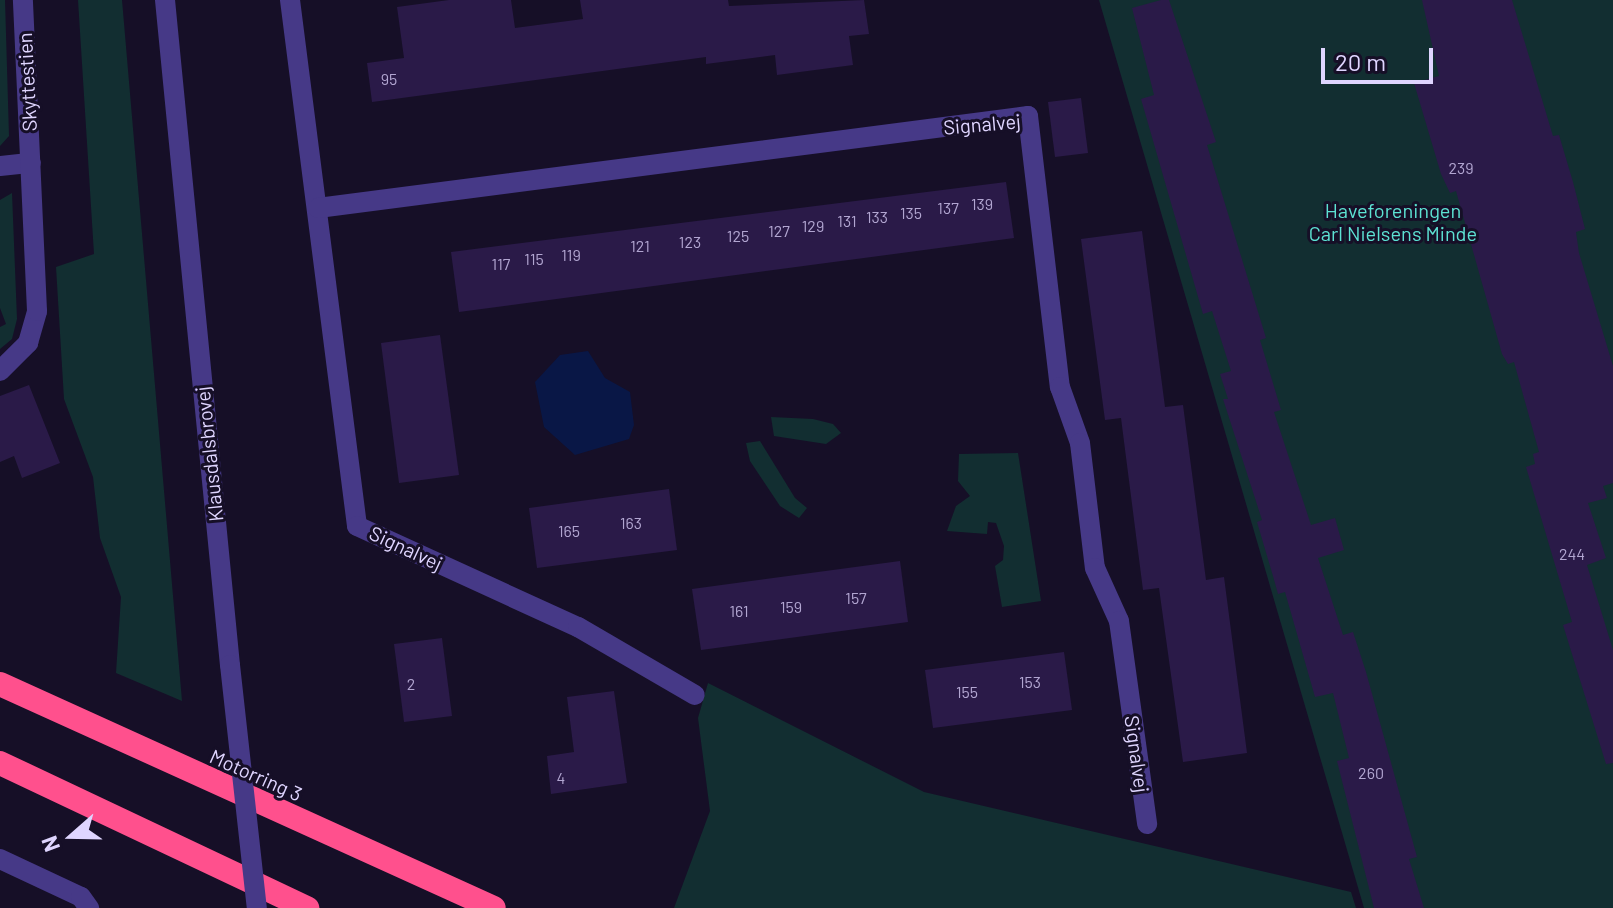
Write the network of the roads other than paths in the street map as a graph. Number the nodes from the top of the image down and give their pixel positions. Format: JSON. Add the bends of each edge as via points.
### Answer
{"nodes":[{"id":1,"x":23,"y":0,"type":"edge"},
{"id":2,"x":165,"y":0,"type":"edge"},
{"id":3,"x":290,"y":0,"type":"edge"},
{"id":4,"x":31,"y":163,"type":"junction"},
{"id":5,"x":0,"y":166,"type":"edge"},
{"id":6,"x":318,"y":208,"type":"junction"},
{"id":7,"x":0,"y":371,"type":"edge"},
{"id":8,"x":0,"y":684,"type":"edge"},
{"id":9,"x":695,"y":695,"type":"dead end"},
{"id":10,"x":0,"y":763,"type":"edge"},
{"id":11,"x":1147,"y":824,"type":"dead end"},
{"id":12,"x":0,"y":859,"type":"edge"},
{"id":13,"x":89,"y":908,"type":"edge"},
{"id":14,"x":257,"y":908,"type":"edge"},
{"id":15,"x":307,"y":908,"type":"edge"},
{"id":16,"x":494,"y":908,"type":"edge"}],
"edges":[{"from":1,"to":4,"type":"street","name":"Skyttestien"},
{"from":2,"to":14,"type":"street","name":"Klausdalsbrovej","bridge":true},
{"from":3,"to":6,"type":"street","name":"Signalvej"},
{"from":4,"to":5,"type":"street"},
{"from":4,"to":7,"type":"street","name":"Skyttestien","via":[[37,311],[28,343]]},
{"from":6,"to":9,"type":"street","name":"Signalvej","via":[[357,526],[578,627]]},
{"from":6,"to":11,"type":"street","name":"Signalvej","via":[[1028,116],[1060,387],[1080,443],[1095,568],[1119,621]]},
{"from":8,"to":16,"type":"highway","name":"Motorring 3"},
{"from":10,"to":15,"type":"highway"},
{"from":12,"to":13,"type":"street","via":[[81,897]]}]}
